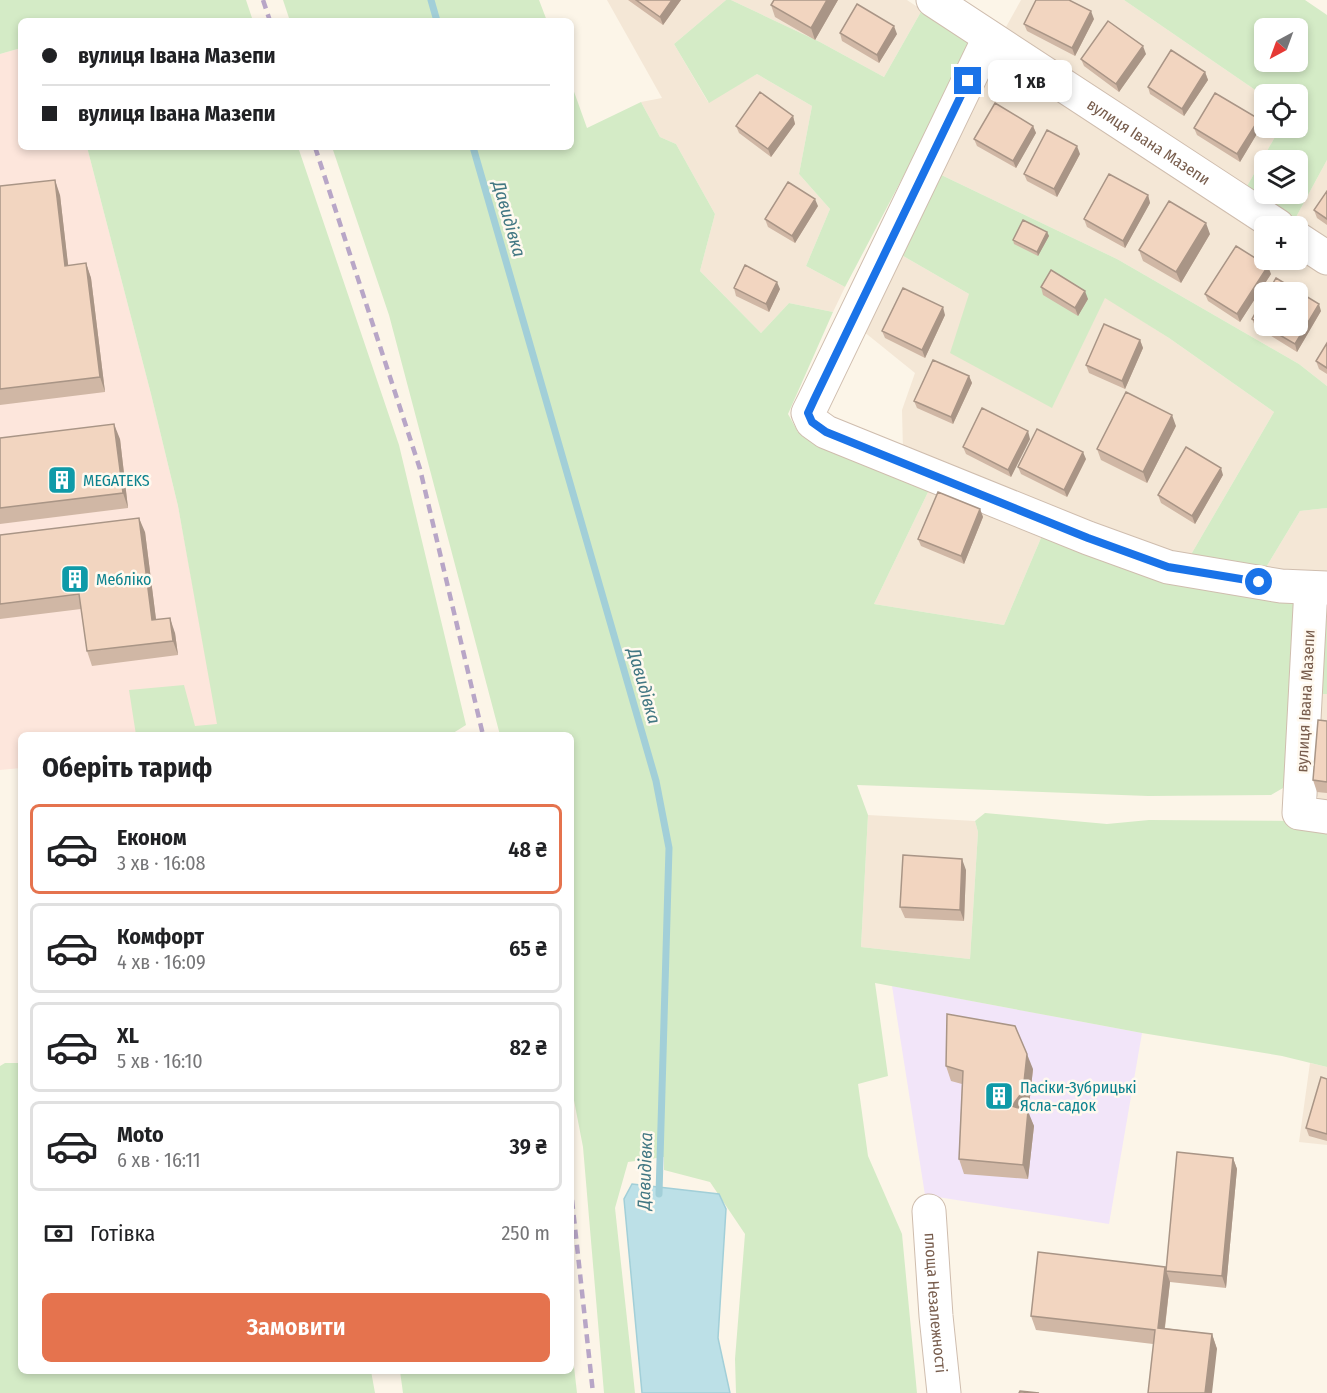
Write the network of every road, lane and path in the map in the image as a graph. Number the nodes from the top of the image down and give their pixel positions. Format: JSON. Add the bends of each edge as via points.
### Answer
{"nodes":[{"id":1,"x":933,"y":0,"type":"edge"},
{"id":2,"x":989,"y":38,"type":"junction"},
{"id":3,"x":1263,"y":216,"type":"edge"},
{"id":4,"x":1308,"y":246,"type":"edge"},
{"id":5,"x":1327,"y":258,"type":"edge"},
{"id":6,"x":1319,"y":588,"type":"edge"},
{"id":7,"x":1313,"y":815,"type":"edge"},
{"id":8,"x":929,"y":1211,"type":"dead end"},
{"id":9,"x":944,"y":1393,"type":"edge"}],
"edges":[{"from":1,"to":2,"type":"street","name":"вулиця Івана Мазепи"},
{"from":2,"to":3,"type":"street","name":"вулиця Івана Мазепи"},
{"from":2,"to":6,"type":"street","name":"вулиця Івана Мазепи","via":[[808,413],[812,422],[848,441],[1168,567],[1281,586]]},
{"from":4,"to":5,"type":"street"},
{"from":6,"to":7,"type":"street","name":"вулиця Івана Мазепи"},
{"from":8,"to":9,"type":"street","name":"площа Незалежності"}]}
